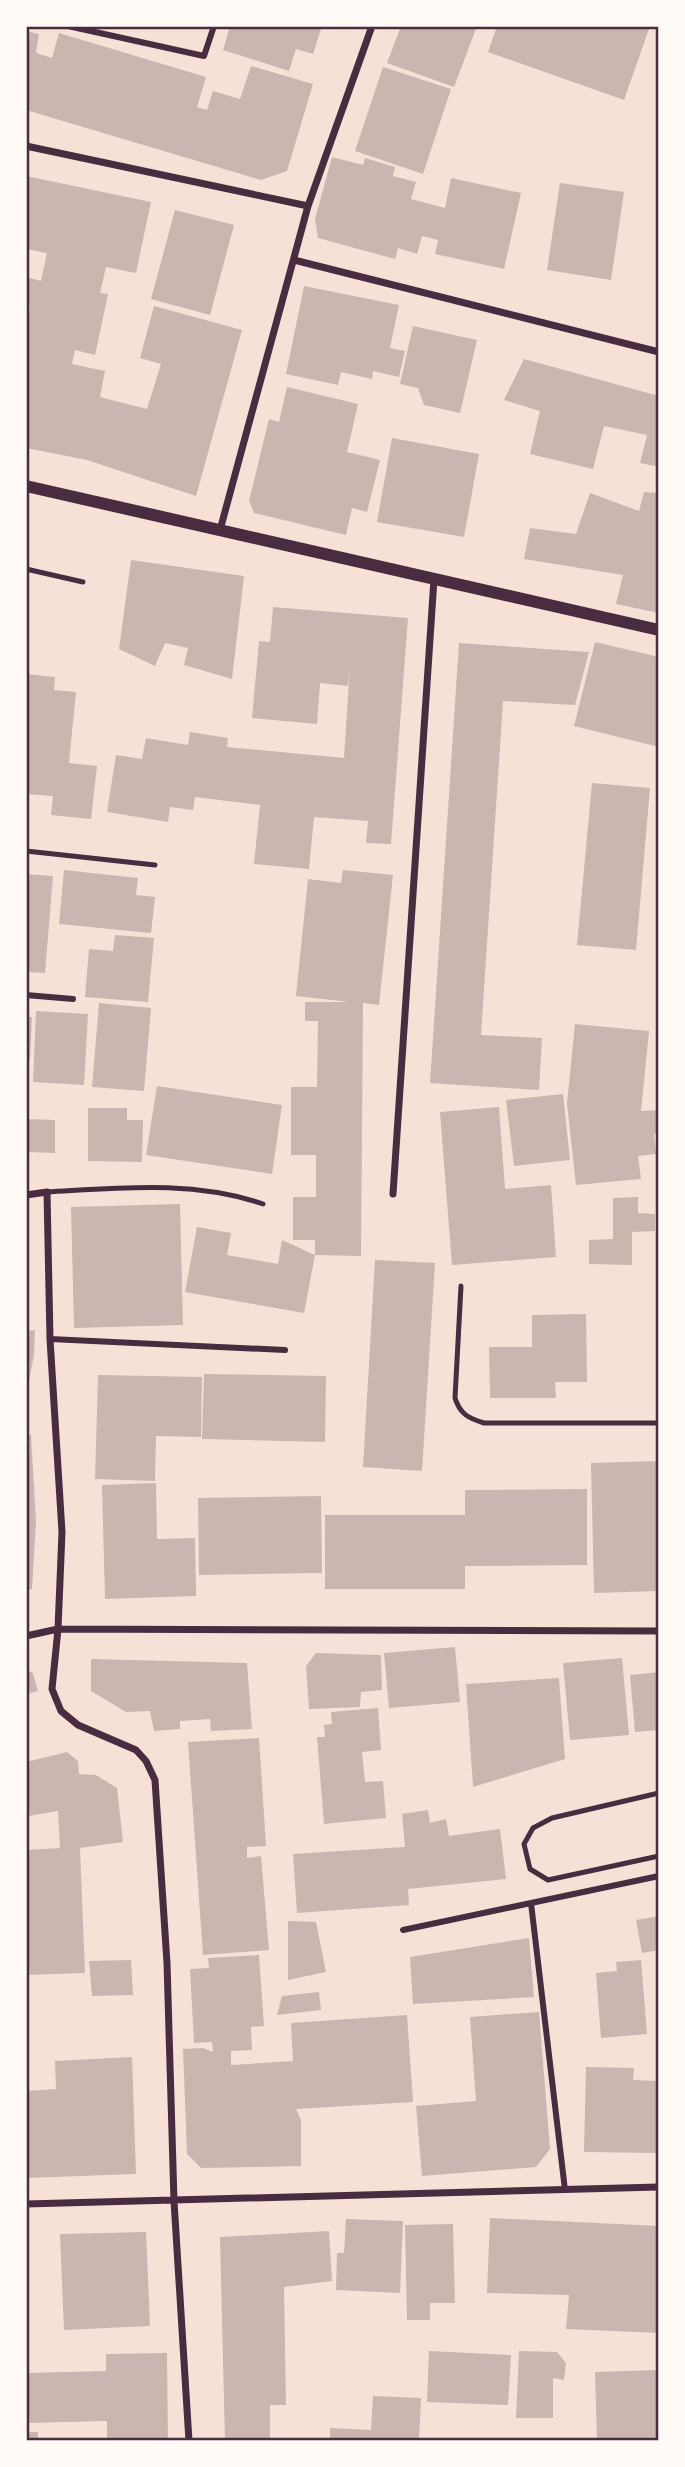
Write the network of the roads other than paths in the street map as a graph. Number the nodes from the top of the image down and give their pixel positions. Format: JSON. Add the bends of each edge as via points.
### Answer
{"nodes":[{"id":1,"x":68,"y":26,"type":"edge"},
{"id":2,"x":214,"y":26,"type":"edge"},
{"id":3,"x":372,"y":26,"type":"edge"},
{"id":4,"x":26,"y":146,"type":"edge"},
{"id":5,"x":308,"y":206,"type":"junction"},
{"id":6,"x":294,"y":260,"type":"junction"},
{"id":7,"x":659,"y":352,"type":"edge"},
{"id":8,"x":26,"y":486,"type":"edge"},
{"id":9,"x":220,"y":530,"type":"junction"},
{"id":10,"x":26,"y":569,"type":"edge"},
{"id":11,"x":434,"y":579,"type":"junction"},
{"id":12,"x":83,"y":582,"type":"dead end"},
{"id":13,"x":659,"y":630,"type":"edge"},
{"id":14,"x":26,"y":851,"type":"edge"},
{"id":15,"x":155,"y":864,"type":"dead end"},
{"id":16,"x":26,"y":995,"type":"edge"},
{"id":17,"x":73,"y":999,"type":"dead end"},
{"id":18,"x":47,"y":1192,"type":"junction"},
{"id":19,"x":393,"y":1194,"type":"dead end"},
{"id":20,"x":26,"y":1195,"type":"edge"},
{"id":21,"x":263,"y":1204,"type":"dead end"},
{"id":22,"x":461,"y":1286,"type":"dead end"},
{"id":23,"x":50,"y":1339,"type":"junction"},
{"id":24,"x":285,"y":1350,"type":"dead end"},
{"id":25,"x":659,"y":1423,"type":"edge"},
{"id":26,"x":58,"y":1629,"type":"junction"},
{"id":27,"x":659,"y":1631,"type":"edge"},
{"id":28,"x":26,"y":1636,"type":"edge"},
{"id":29,"x":659,"y":1793,"type":"edge"},
{"id":30,"x":659,"y":1856,"type":"edge"},
{"id":31,"x":659,"y":1876,"type":"edge"},
{"id":32,"x":531,"y":1903,"type":"junction"},
{"id":33,"x":403,"y":1930,"type":"dead end"},
{"id":34,"x":659,"y":2187,"type":"edge"},
{"id":35,"x":565,"y":2190,"type":"junction"},
{"id":36,"x":174,"y":2201,"type":"junction"},
{"id":37,"x":26,"y":2204,"type":"edge"},
{"id":38,"x":189,"y":2441,"type":"edge"}],
"edges":[{"from":1,"to":2,"type":"street","via":[[204,55]]},
{"from":3,"to":5,"type":"street"},
{"from":4,"to":5,"type":"street"},
{"from":5,"to":6,"type":"street"},
{"from":6,"to":7,"type":"street"},
{"from":6,"to":9,"type":"street"},
{"from":8,"to":9,"type":"street"},
{"from":9,"to":11,"type":"street"},
{"from":10,"to":12,"type":"lane"},
{"from":11,"to":13,"type":"street"},
{"from":11,"to":19,"type":"street"},
{"from":14,"to":15,"type":"lane"},
{"from":16,"to":17,"type":"street"},
{"from":18,"to":20,"type":"street"},
{"from":18,"to":21,"type":"lane","via":[[176,1187],[236,1195]]},
{"from":18,"to":23,"type":"street"},
{"from":22,"to":25,"type":"lane","via":[[455,1398],[459,1410],[471,1419],[484,1423]]},
{"from":23,"to":24,"type":"street"},
{"from":23,"to":26,"type":"street","via":[[62,1532]]},
{"from":26,"to":27,"type":"street"},
{"from":26,"to":28,"type":"street"},
{"from":26,"to":36,"type":"street","via":[[52,1689],[61,1712],[78,1725],[136,1750],[155,1780],[167,1963]]},
{"from":29,"to":30,"type":"lane","via":[[552,1818],[533,1828],[524,1843],[530,1869],[548,1880]]},
{"from":31,"to":32,"type":"street"},
{"from":32,"to":33,"type":"street"},
{"from":32,"to":35,"type":"street"},
{"from":34,"to":35,"type":"street"},
{"from":35,"to":36,"type":"street"},
{"from":36,"to":37,"type":"street"},
{"from":36,"to":38,"type":"street"}]}
